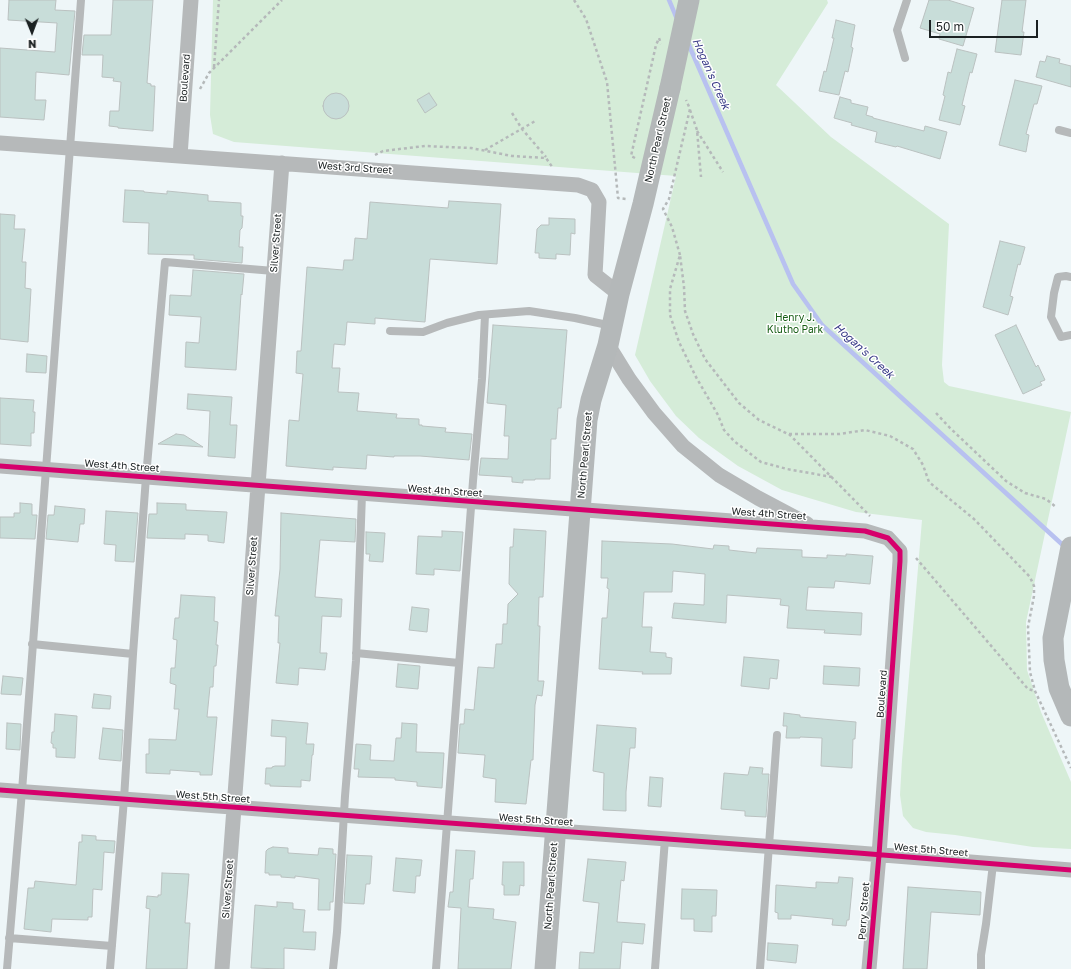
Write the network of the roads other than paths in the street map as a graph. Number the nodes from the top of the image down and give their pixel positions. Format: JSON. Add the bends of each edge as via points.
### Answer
{"nodes":[{"id":1,"x":81,"y":0,"type":"edge"},
{"id":2,"x":191,"y":0,"type":"edge"},
{"id":3,"x":690,"y":0,"type":"edge"},
{"id":4,"x":907,"y":0,"type":"edge"},
{"id":5,"x":905,"y":58,"type":"dead end"},
{"id":6,"x":1059,"y":130,"type":"dead end"},
{"id":7,"x":1071,"y":133,"type":"edge"},
{"id":8,"x":0,"y":143,"type":"edge"},
{"id":9,"x":71,"y":148,"type":"junction"},
{"id":10,"x":180,"y":156,"type":"junction"},
{"id":11,"x":282,"y":163,"type":"junction"},
{"id":12,"x":274,"y":271,"type":"junction"},
{"id":13,"x":1071,"y":277,"type":"edge"},
{"id":14,"x":619,"y":294,"type":"junction"},
{"id":15,"x":485,"y":315,"type":"junction"},
{"id":16,"x":390,"y":332,"type":"dead end"},
{"id":17,"x":610,"y":336,"type":"junction"},
{"id":18,"x":1071,"y":336,"type":"edge"},
{"id":19,"x":0,"y":466,"type":"edge"},
{"id":20,"x":45,"y":469,"type":"junction"},
{"id":21,"x":146,"y":477,"type":"junction"},
{"id":22,"x":258,"y":486,"type":"junction"},
{"id":23,"x":362,"y":494,"type":"junction"},
{"id":24,"x":472,"y":502,"type":"junction"},
{"id":25,"x":580,"y":509,"type":"junction"},
{"id":26,"x":813,"y":527,"type":"junction"},
{"id":27,"x":888,"y":538,"type":"joint"},
{"id":28,"x":1071,"y":547,"type":"edge"},
{"id":29,"x":32,"y":644,"type":"junction"},
{"id":30,"x":133,"y":654,"type":"junction"},
{"id":31,"x":356,"y":654,"type":"junction"},
{"id":32,"x":459,"y":663,"type":"junction"},
{"id":33,"x":1071,"y":716,"type":"edge"},
{"id":34,"x":777,"y":735,"type":"dead end"},
{"id":35,"x":0,"y":790,"type":"edge"},
{"id":36,"x":22,"y":791,"type":"junction"},
{"id":37,"x":124,"y":799,"type":"junction"},
{"id":38,"x":234,"y":808,"type":"junction"},
{"id":39,"x":343,"y":816,"type":"junction"},
{"id":40,"x":447,"y":823,"type":"junction"},
{"id":41,"x":556,"y":831,"type":"junction"},
{"id":42,"x":664,"y":839,"type":"junction"},
{"id":43,"x":770,"y":846,"type":"junction"},
{"id":44,"x":879,"y":855,"type":"junction"},
{"id":45,"x":992,"y":864,"type":"junction"},
{"id":46,"x":1071,"y":870,"type":"edge"},
{"id":47,"x":10,"y":938,"type":"junction"},
{"id":48,"x":112,"y":946,"type":"junction"},
{"id":49,"x":7,"y":969,"type":"edge"},
{"id":50,"x":110,"y":969,"type":"edge"},
{"id":51,"x":222,"y":969,"type":"edge"},
{"id":52,"x":333,"y":969,"type":"edge"},
{"id":53,"x":436,"y":969,"type":"edge"},
{"id":54,"x":545,"y":969,"type":"edge"},
{"id":55,"x":655,"y":969,"type":"edge"},
{"id":56,"x":760,"y":969,"type":"edge"},
{"id":57,"x":869,"y":969,"type":"edge"},
{"id":58,"x":981,"y":969,"type":"edge"}],
"edges":[{"from":1,"to":9,"type":"lane"},
{"from":2,"to":10,"type":"street","name":"Boulevard"},
{"from":3,"to":14,"type":"street","name":"North Pearl Street","bridge":true,"via":[[643,204]]},
{"from":4,"to":5,"type":"lane","via":[[897,30]]},
{"from":6,"to":7,"type":"lane"},
{"from":8,"to":9,"type":"street","name":"West 3rd Street"},
{"from":9,"to":10,"type":"street","name":"West 3rd Street"},
{"from":9,"to":20,"type":"lane"},
{"from":10,"to":11,"type":"street","name":"West 3rd Street"},
{"from":11,"to":12,"type":"street","name":"Silver Street"},
{"from":11,"to":14,"type":"street","name":"West 3rd Street","via":[[578,185],[592,190],[599,202],[595,275]]},
{"from":12,"to":21,"type":"lane","via":[[165,262]]},
{"from":12,"to":22,"type":"street","name":"Silver Street"},
{"from":13,"to":18,"type":"lane","via":[[1058,277],[1051,317],[1061,337]]},
{"from":14,"to":17,"type":"street","name":"North Pearl Street"},
{"from":15,"to":16,"type":"lane","via":[[447,323],[423,332]]},
{"from":15,"to":17,"type":"lane","via":[[529,311],[575,318]]},
{"from":15,"to":24,"type":"lane"},
{"from":17,"to":25,"type":"street","name":"North Pearl Street","via":[[587,420]]},
{"from":17,"to":26,"type":"street","via":[[629,379],[683,446],[719,475]]},
{"from":19,"to":20,"type":"street","name":"West 4th Street"},
{"from":20,"to":21,"type":"street","name":"West 4th Street"},
{"from":20,"to":29,"type":"lane"},
{"from":21,"to":22,"type":"street","name":"West 4th Street"},
{"from":21,"to":30,"type":"lane"},
{"from":22,"to":23,"type":"street","name":"West 4th Street"},
{"from":22,"to":38,"type":"street","name":"Silver Street"},
{"from":23,"to":24,"type":"street","name":"West 4th Street"},
{"from":23,"to":31,"type":"lane"},
{"from":24,"to":25,"type":"street","name":"West 4th Street"},
{"from":24,"to":32,"type":"lane"},
{"from":25,"to":26,"type":"street","name":"West 4th Street"},
{"from":25,"to":41,"type":"street","name":"North Pearl Street"},
{"from":26,"to":27,"type":"street","name":"West 4th Street","via":[[865,531]]},
{"from":27,"to":44,"type":"street","name":"Boulevard","via":[[900,551],[900,561]]},
{"from":28,"to":33,"type":"street","via":[[1053,638],[1054,660],[1060,688]]},
{"from":29,"to":30,"type":"lane"},
{"from":29,"to":36,"type":"lane"},
{"from":30,"to":37,"type":"lane"},
{"from":31,"to":32,"type":"lane"},
{"from":31,"to":39,"type":"lane"},
{"from":32,"to":40,"type":"lane"},
{"from":34,"to":43,"type":"lane"},
{"from":35,"to":36,"type":"street","name":"West 5th Street"},
{"from":36,"to":37,"type":"street","name":"West 5th Street"},
{"from":36,"to":47,"type":"lane"},
{"from":37,"to":38,"type":"street","name":"West 5th Street"},
{"from":37,"to":48,"type":"lane"},
{"from":38,"to":39,"type":"street","name":"West 5th Street"},
{"from":38,"to":51,"type":"street","name":"Silver Street"},
{"from":39,"to":40,"type":"street","name":"West 5th Street"},
{"from":39,"to":52,"type":"lane"},
{"from":40,"to":41,"type":"street","name":"West 5th Street"},
{"from":40,"to":53,"type":"lane"},
{"from":41,"to":42,"type":"street","name":"West 5th Street"},
{"from":41,"to":54,"type":"street","name":"North Pearl Street"},
{"from":42,"to":43,"type":"street","name":"West 5th Street"},
{"from":42,"to":55,"type":"lane"},
{"from":43,"to":44,"type":"street","name":"West 5th Street"},
{"from":43,"to":56,"type":"lane"},
{"from":44,"to":45,"type":"street","name":"West 5th Street"},
{"from":44,"to":57,"type":"street","name":"Perry Street"},
{"from":45,"to":46,"type":"street","name":"West 5th Street"},
{"from":45,"to":58,"type":"lane"},
{"from":47,"to":48,"type":"lane"},
{"from":47,"to":49,"type":"lane"},
{"from":48,"to":50,"type":"lane"}]}
